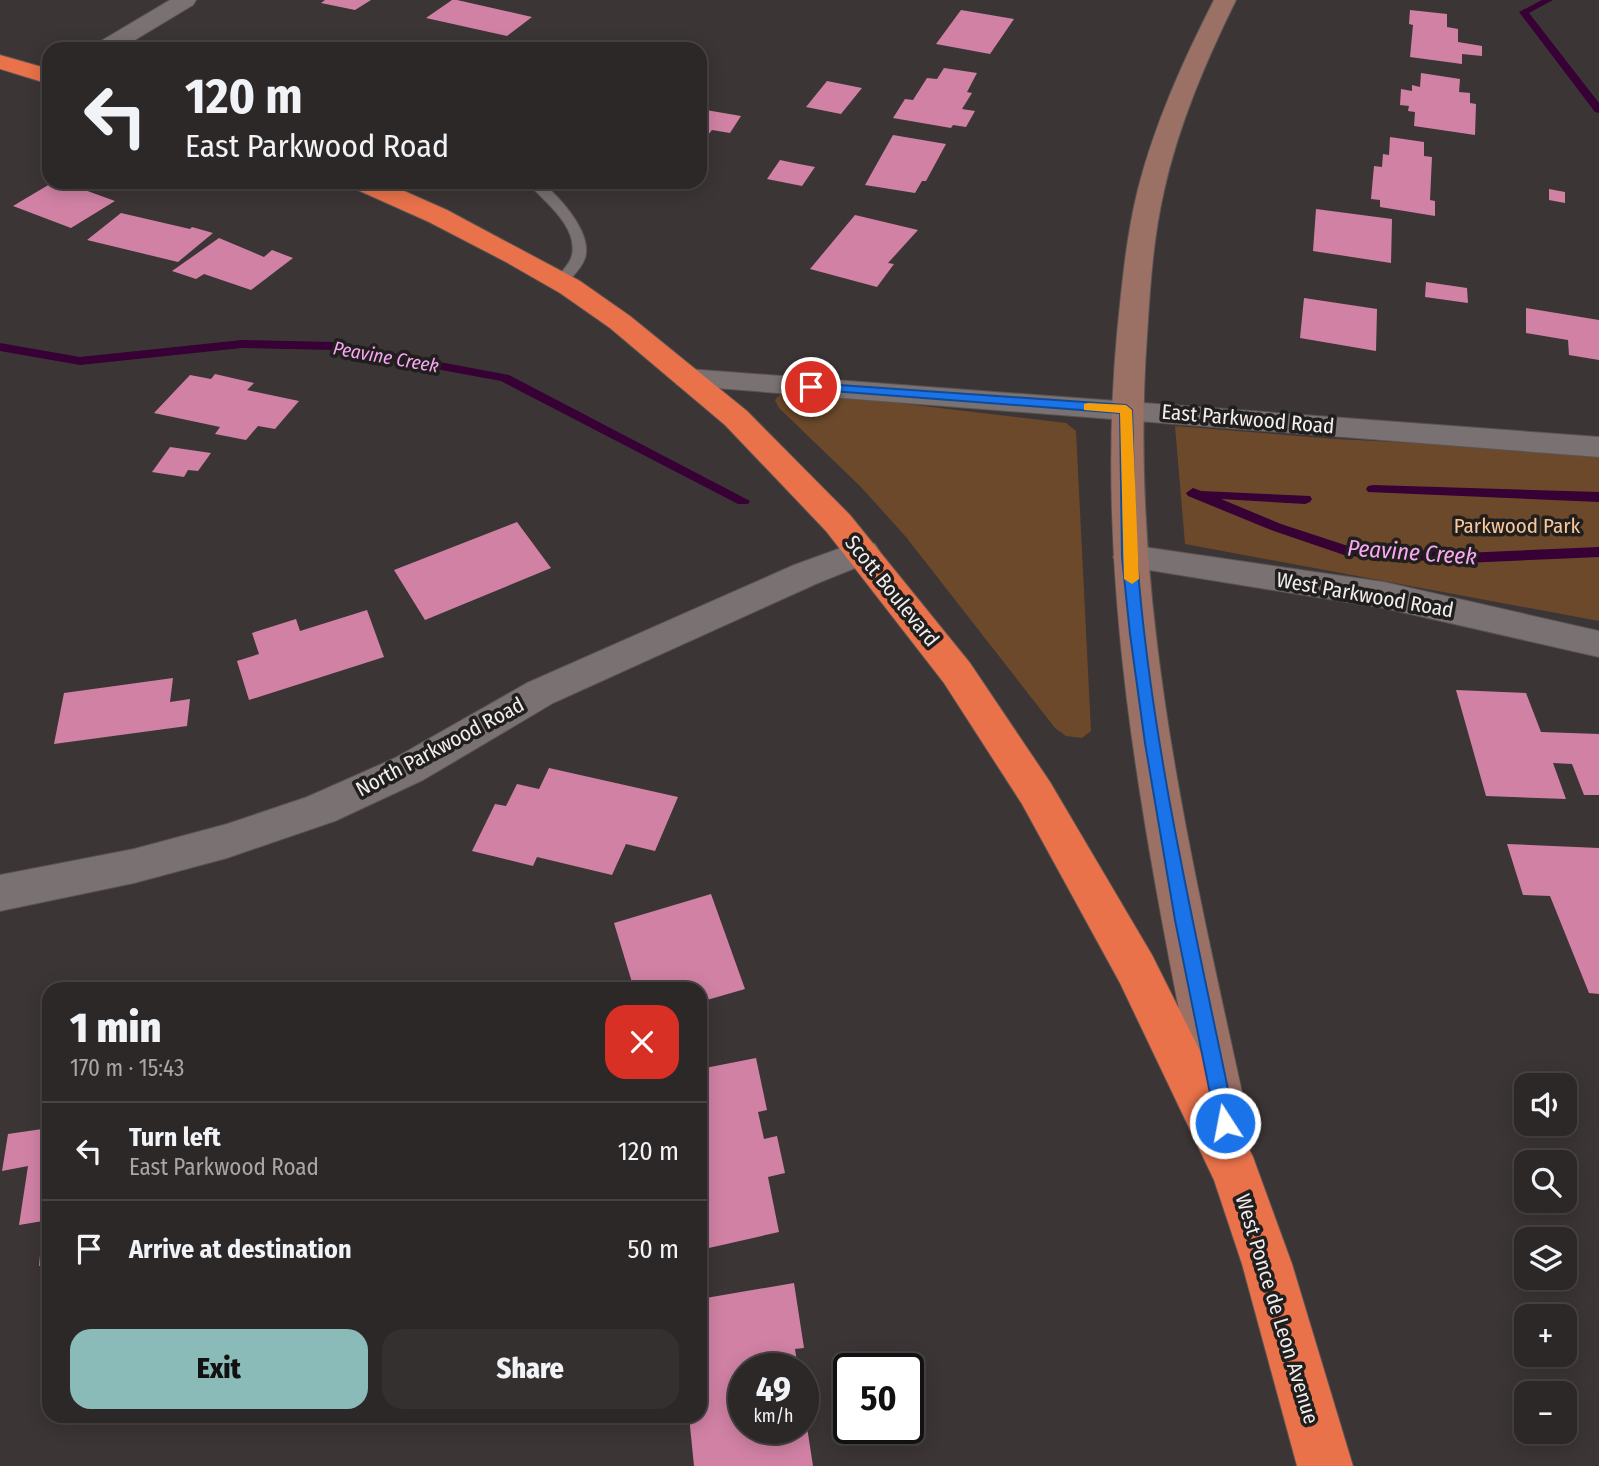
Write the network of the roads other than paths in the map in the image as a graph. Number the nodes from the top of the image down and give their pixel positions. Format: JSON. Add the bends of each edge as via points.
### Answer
{"nodes":[{"id":1,"x":185,"y":0,"type":"edge"},
{"id":2,"x":1225,"y":0,"type":"edge"},
{"id":3,"x":116,"y":42,"type":"edge"},
{"id":4,"x":0,"y":62,"type":"edge"},
{"id":5,"x":42,"y":75,"type":"edge"},
{"id":6,"x":378,"y":189,"type":"edge"},
{"id":7,"x":541,"y":189,"type":"edge"},
{"id":8,"x":560,"y":282,"type":"junction"},
{"id":9,"x":688,"y":378,"type":"junction"},
{"id":10,"x":1126,"y":410,"type":"junction"},
{"id":11,"x":1599,"y":447,"type":"edge"},
{"id":12,"x":863,"y":552,"type":"junction"},
{"id":13,"x":1129,"y":557,"type":"junction"},
{"id":14,"x":1599,"y":644,"type":"edge"},
{"id":15,"x":0,"y":892,"type":"edge"},
{"id":16,"x":1236,"y":1174,"type":"junction"},
{"id":17,"x":1325,"y":1466,"type":"edge"}],
"edges":[{"from":1,"to":3,"type":"street"},
{"from":2,"to":10,"type":"main road","name":"West Ponce de Leon Avenue","via":[[1184,85],[1145,219]]},
{"from":4,"to":5,"type":"highway"},
{"from":6,"to":8,"type":"highway","name":"Scott Boulevard"},
{"from":7,"to":8,"type":"lane","via":[[557,204],[580,241],[579,258]]},
{"from":8,"to":9,"type":"highway","name":"Scott Boulevard","via":[[620,321]]},
{"from":9,"to":10,"type":"street","name":"East Parkwood Road"},
{"from":9,"to":12,"type":"highway","name":"Scott Boulevard","via":[[736,418]]},
{"from":10,"to":11,"type":"street","name":"East Parkwood Road"},
{"from":10,"to":13,"type":"main road","name":"West Ponce de Leon Avenue"},
{"from":12,"to":15,"type":"street","name":"North Parkwood Road","via":[[540,693],[409,769],[321,809],[134,866]]},
{"from":12,"to":16,"type":"highway","name":"Scott Boulevard","via":[[957,673],[1036,793],[1136,969]]},
{"from":13,"to":14,"type":"street","name":"West Parkwood Road","via":[[1384,595]]},
{"from":13,"to":16,"type":"main road","name":"West Ponce de Leon Avenue","via":[[1155,756]]},
{"from":16,"to":17,"type":"highway","name":"West Ponce de Leon Avenue"}]}
